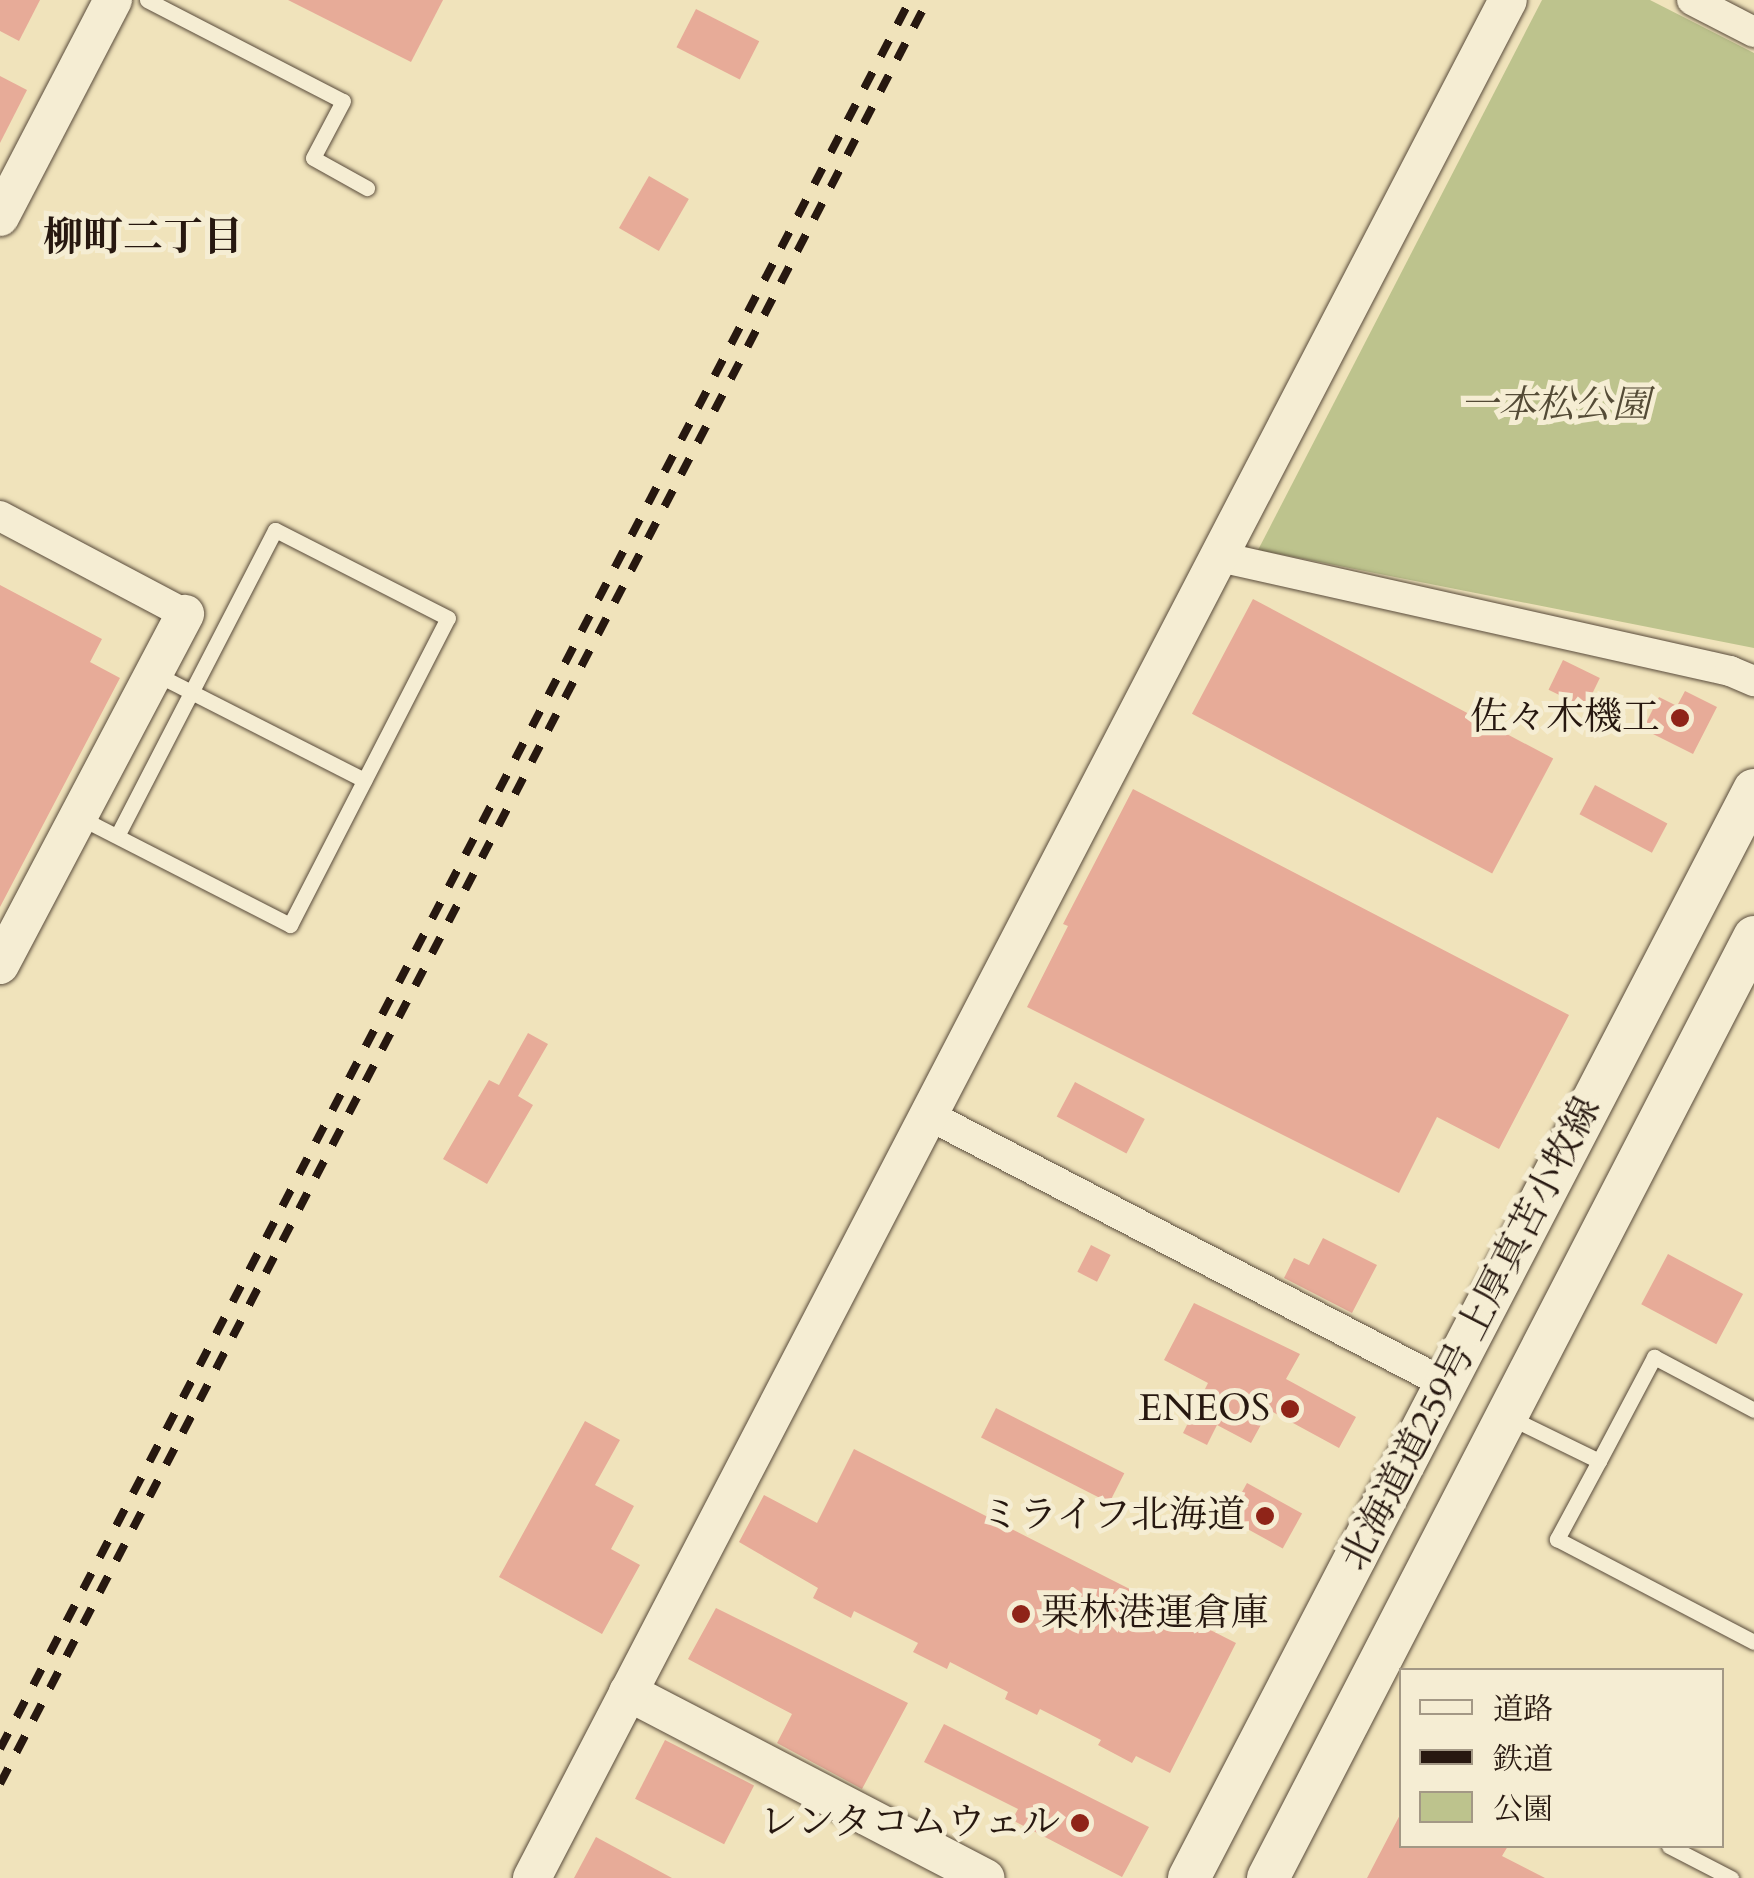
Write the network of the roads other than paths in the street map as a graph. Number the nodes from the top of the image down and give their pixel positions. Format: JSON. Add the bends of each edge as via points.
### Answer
{"nodes":[{"id":1,"x":113,"y":0,"type":"edge"},
{"id":2,"x":148,"y":0,"type":"edge"},
{"id":3,"x":1508,"y":0,"type":"edge"},
{"id":4,"x":1692,"y":0,"type":"edge"},
{"id":5,"x":1754,"y":32,"type":"edge"},
{"id":6,"x":367,"y":188,"type":"dead end"},
{"id":7,"x":0,"y":217,"type":"edge"},
{"id":8,"x":0,"y":516,"type":"edge"},
{"id":9,"x":1220,"y":557,"type":"junction"},
{"id":10,"x":185,"y":614,"type":"joint"},
{"id":11,"x":154,"y":673,"type":"junction"},
{"id":12,"x":1754,"y":681,"type":"edge"},
{"id":13,"x":192,"y":692,"type":"junction"},
{"id":14,"x":364,"y":780,"type":"junction"},
{"id":15,"x":1754,"y":790,"type":"edge"},
{"id":16,"x":78,"y":817,"type":"junction"},
{"id":17,"x":117,"y":836,"type":"junction"},
{"id":18,"x":1754,"y":937,"type":"edge"},
{"id":19,"x":0,"y":966,"type":"edge"},
{"id":20,"x":932,"y":1117,"type":"junction"},
{"id":21,"x":1444,"y":1383,"type":"junction"},
{"id":22,"x":1754,"y":1410,"type":"edge"},
{"id":23,"x":1507,"y":1416,"type":"junction"},
{"id":24,"x":1598,"y":1462,"type":"junction"},
{"id":25,"x":1754,"y":1642,"type":"edge"},
{"id":26,"x":628,"y":1692,"type":"junction"},
{"id":27,"x":1673,"y":1848,"type":"edge"},
{"id":28,"x":532,"y":1878,"type":"edge"},
{"id":29,"x":985,"y":1878,"type":"edge"},
{"id":30,"x":1189,"y":1878,"type":"edge"},
{"id":31,"x":1268,"y":1878,"type":"edge"},
{"id":32,"x":1731,"y":1878,"type":"edge"}],
"edges":[{"from":1,"to":7,"type":"street"},
{"from":2,"to":6,"type":"lane","via":[[343,100],[314,158]]},
{"from":3,"to":9,"type":"street"},
{"from":4,"to":5,"type":"street"},
{"from":8,"to":10,"type":"street"},
{"from":9,"to":12,"type":"street","via":[[1730,670]]},
{"from":9,"to":20,"type":"street"},
{"from":10,"to":11,"type":"street"},
{"from":11,"to":13,"type":"lane"},
{"from":11,"to":16,"type":"street"},
{"from":13,"to":14,"type":"lane"},
{"from":13,"to":14,"type":"lane","via":[[275,530],[316,550],[448,618]]},
{"from":13,"to":17,"type":"lane"},
{"from":14,"to":17,"type":"lane","via":[[290,924]]},
{"from":15,"to":21,"type":"main road","name":"北海道道259号 上厚真苫小牧線"},
{"from":16,"to":17,"type":"lane"},
{"from":16,"to":19,"type":"street"},
{"from":18,"to":23,"type":"main road","name":"北海道道259号 上厚真苫小牧線"},
{"from":20,"to":21,"type":"street"},
{"from":20,"to":26,"type":"street"},
{"from":21,"to":30,"type":"main road","name":"北海道道259号 上厚真苫小牧線"},
{"from":22,"to":24,"type":"lane","via":[[1654,1357]]},
{"from":23,"to":24,"type":"lane"},
{"from":23,"to":31,"type":"main road","name":"北海道道259号 上厚真苫小牧線"},
{"from":24,"to":25,"type":"lane","via":[[1558,1539]]},
{"from":26,"to":28,"type":"street"},
{"from":26,"to":29,"type":"street"},
{"from":27,"to":32,"type":"lane"}]}
